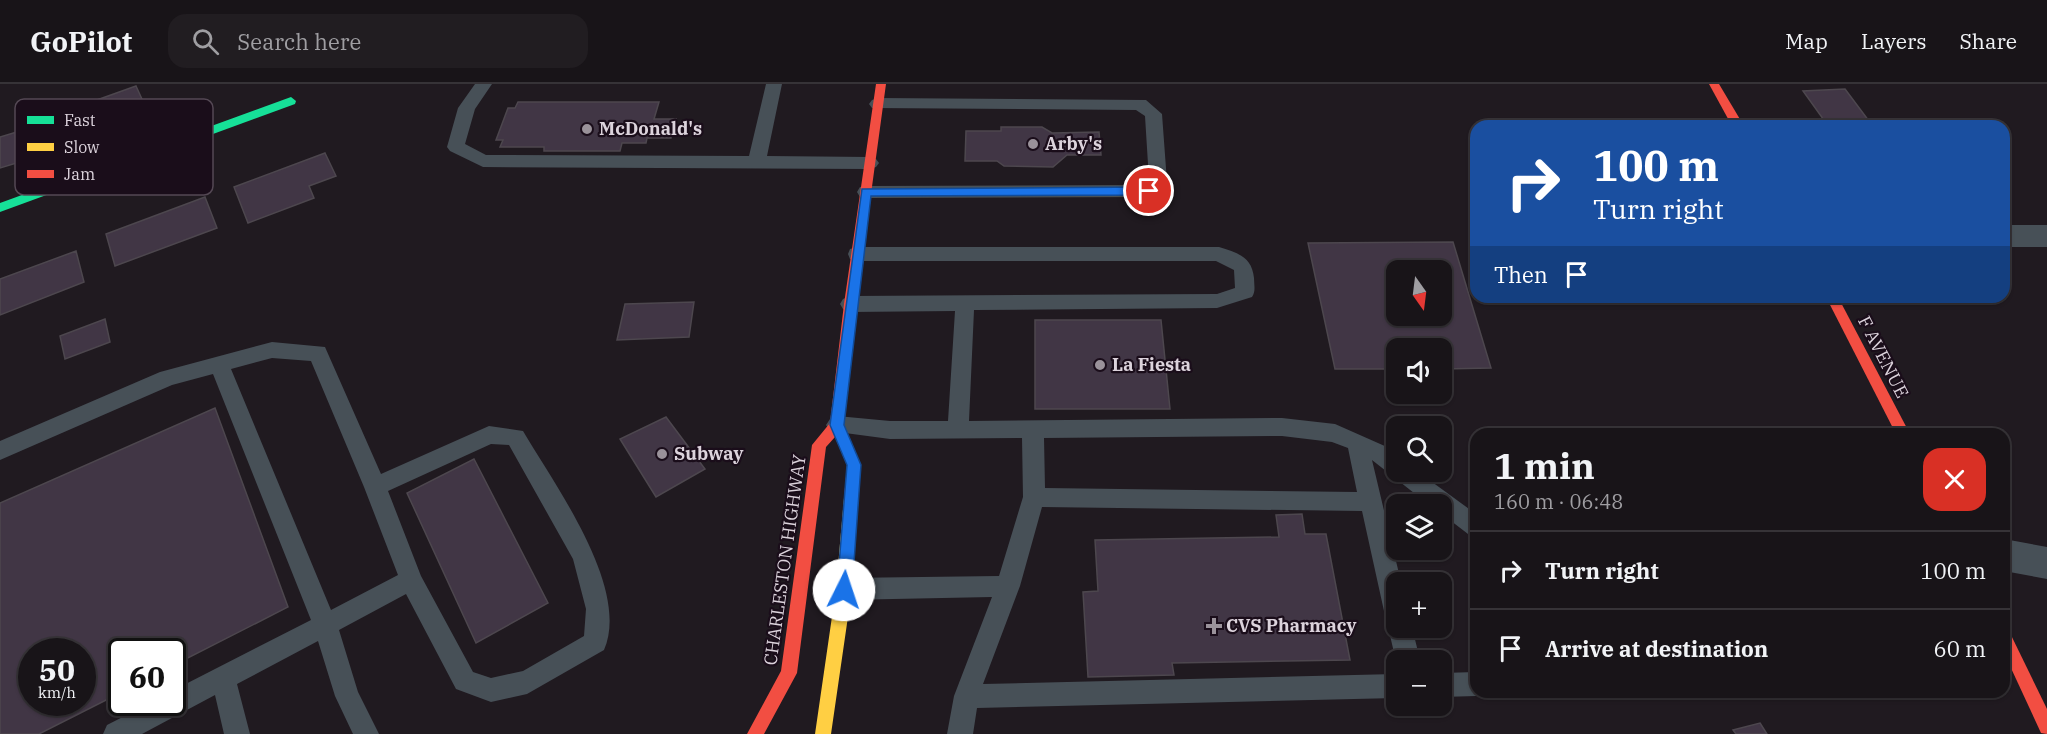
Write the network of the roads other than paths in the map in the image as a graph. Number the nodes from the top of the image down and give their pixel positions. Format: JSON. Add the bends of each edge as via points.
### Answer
{"nodes":[{"id":1,"x":484,"y":84,"type":"edge"},
{"id":2,"x":774,"y":84,"type":"edge"},
{"id":3,"x":881,"y":84,"type":"edge"},
{"id":4,"x":1126,"y":84,"type":"edge"},
{"id":5,"x":1714,"y":84,"type":"edge"},
{"id":6,"x":291,"y":101,"type":"dead end"},
{"id":7,"x":878,"y":104,"type":"junction"},
{"id":8,"x":1126,"y":104,"type":"junction"},
{"id":9,"x":1735,"y":120,"type":"edge"},
{"id":10,"x":213,"y":130,"type":"edge"},
{"id":11,"x":757,"y":162,"type":"junction"},
{"id":12,"x":870,"y":163,"type":"junction"},
{"id":13,"x":866,"y":192,"type":"junction"},
{"id":14,"x":35,"y":195,"type":"edge"},
{"id":15,"x":0,"y":208,"type":"edge"},
{"id":16,"x":2047,"y":236,"type":"edge"},
{"id":17,"x":2010,"y":237,"type":"edge"},
{"id":18,"x":857,"y":254,"type":"junction"},
{"id":19,"x":965,"y":303,"type":"junction"},
{"id":20,"x":1835,"y":303,"type":"edge"},
{"id":21,"x":850,"y":304,"type":"junction"},
{"id":22,"x":219,"y":364,"type":"junction"},
{"id":23,"x":837,"y":425,"type":"junction"},
{"id":24,"x":1899,"y":428,"type":"edge"},
{"id":25,"x":1033,"y":429,"type":"junction"},
{"id":26,"x":958,"y":430,"type":"junction"},
{"id":27,"x":1357,"y":443,"type":"junction"},
{"id":28,"x":0,"y":451,"type":"edge"},
{"id":29,"x":1386,"y":459,"type":"edge"},
{"id":30,"x":1414,"y":482,"type":"edge"},
{"id":31,"x":375,"y":487,"type":"junction"},
{"id":32,"x":1034,"y":497,"type":"junction"},
{"id":33,"x":1371,"y":502,"type":"junction"},
{"id":34,"x":1470,"y":523,"type":"edge"},
{"id":35,"x":2010,"y":556,"type":"edge"},
{"id":36,"x":2047,"y":563,"type":"edge"},
{"id":37,"x":1387,"y":572,"type":"edge"},
{"id":38,"x":411,"y":580,"type":"junction"},
{"id":39,"x":1008,"y":586,"type":"junction"},
{"id":40,"x":844,"y":590,"type":"junction"},
{"id":41,"x":326,"y":626,"type":"junction"},
{"id":42,"x":2010,"y":649,"type":"edge"},
{"id":43,"x":223,"y":679,"type":"junction"},
{"id":44,"x":1470,"y":684,"type":"edge"},
{"id":45,"x":1452,"y":685,"type":"edge"},
{"id":46,"x":1386,"y":686,"type":"edge"},
{"id":47,"x":966,"y":696,"type":"junction"},
{"id":48,"x":2047,"y":727,"type":"edge"},
{"id":49,"x":116,"y":734,"type":"edge"},
{"id":50,"x":237,"y":734,"type":"edge"},
{"id":51,"x":366,"y":734,"type":"edge"},
{"id":52,"x":755,"y":734,"type":"edge"},
{"id":53,"x":823,"y":734,"type":"edge"},
{"id":54,"x":960,"y":734,"type":"edge"}],
"edges":[{"from":1,"to":11,"type":"lane","via":[[466,108],[456,147],[483,161]]},
{"from":2,"to":11,"type":"lane"},
{"from":3,"to":7,"type":"main road"},
{"from":4,"to":8,"type":"lane"},
{"from":5,"to":9,"type":"main road"},
{"from":6,"to":10,"type":"main road"},
{"from":7,"to":8,"type":"lane"},
{"from":7,"to":12,"type":"main road"},
{"from":8,"to":13,"type":"lane","via":[[1140,104],[1153,114],[1158,182],[1149,191]]},
{"from":11,"to":12,"type":"lane"},
{"from":12,"to":13,"type":"main road"},
{"from":13,"to":18,"type":"main road"},
{"from":14,"to":15,"type":"main road"},
{"from":16,"to":17,"type":"street"},
{"from":18,"to":19,"type":"lane","via":[[1219,254],[1243,266],[1245,292],[1217,301]]},
{"from":18,"to":21,"type":"main road"},
{"from":19,"to":21,"type":"lane"},
{"from":19,"to":26,"type":"lane"},
{"from":20,"to":24,"type":"main road","name":"F AVENUE"},
{"from":21,"to":23,"type":"main road"},
{"from":22,"to":28,"type":"lane","via":[[167,378]]},
{"from":22,"to":31,"type":"lane","via":[[272,350],[318,353]]},
{"from":22,"to":41,"type":"lane"},
{"from":23,"to":26,"type":"lane"},
{"from":23,"to":40,"type":"main road","via":[[854,465]]},
{"from":23,"to":52,"type":"main road","name":"CHARLESTON HIGHWAY","via":[[819,445],[789,673]]},
{"from":25,"to":26,"type":"lane"},
{"from":25,"to":27,"type":"lane","via":[[1282,427],[1335,433]]},
{"from":25,"to":32,"type":"lane"},
{"from":27,"to":29,"type":"lane"},
{"from":27,"to":33,"type":"lane"},
{"from":30,"to":34,"type":"lane"},
{"from":31,"to":38,"type":"lane"},
{"from":31,"to":38,"type":"lane","via":[[489,435],[515,437],[584,557],[598,609],[595,642],[527,682],[492,690],[465,681]]},
{"from":32,"to":33,"type":"lane"},
{"from":32,"to":39,"type":"lane"},
{"from":33,"to":37,"type":"lane"},
{"from":35,"to":36,"type":"street"},
{"from":38,"to":41,"type":"lane"},
{"from":39,"to":40,"type":"lane"},
{"from":39,"to":47,"type":"lane"},
{"from":40,"to":53,"type":"main road"},
{"from":41,"to":43,"type":"lane"},
{"from":41,"to":51,"type":"lane","via":[[347,696]]},
{"from":42,"to":48,"type":"main road"},
{"from":43,"to":49,"type":"lane"},
{"from":43,"to":50,"type":"lane"},
{"from":44,"to":45,"type":"lane"},
{"from":46,"to":47,"type":"lane"},
{"from":47,"to":54,"type":"lane"}]}
